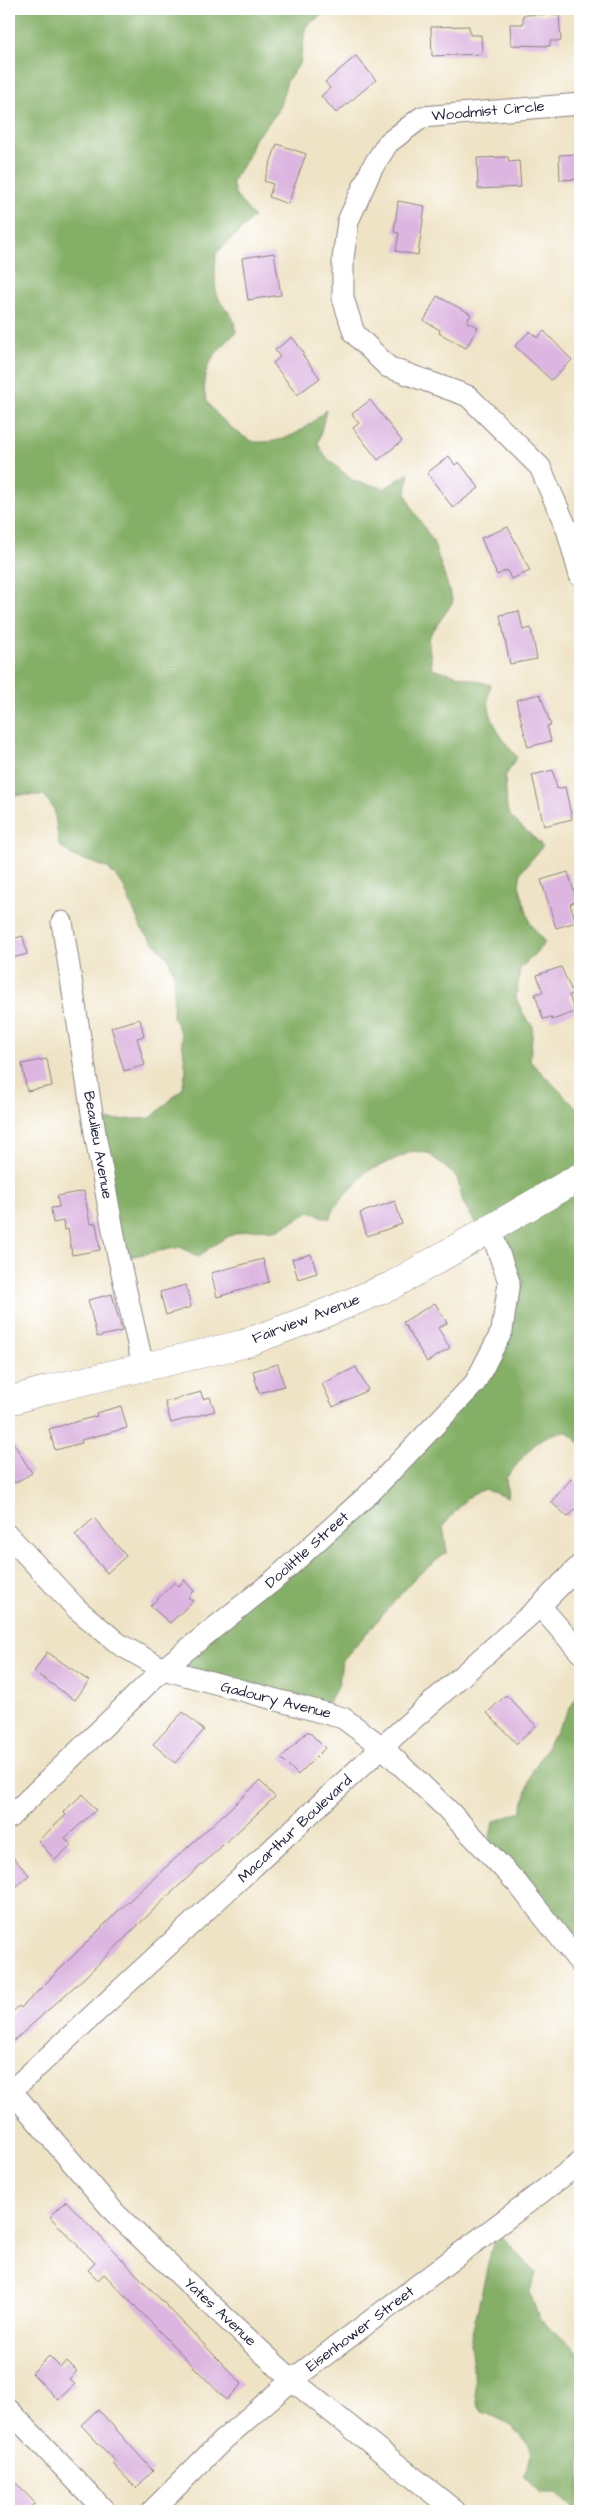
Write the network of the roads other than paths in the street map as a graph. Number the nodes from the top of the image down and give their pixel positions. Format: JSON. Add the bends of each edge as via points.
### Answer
{"nodes":[{"id":1,"x":580,"y":104,"type":"edge"},
{"id":2,"x":580,"y":576,"type":"edge"},
{"id":3,"x":62,"y":922,"type":"dead end"},
{"id":4,"x":580,"y":1177,"type":"edge"},
{"id":5,"x":490,"y":1228,"type":"junction"},
{"id":6,"x":143,"y":1366,"type":"junction"},
{"id":7,"x":9,"y":1401,"type":"edge"},
{"id":8,"x":9,"y":1536,"type":"edge"},
{"id":9,"x":580,"y":1565,"type":"edge"},
{"id":10,"x":540,"y":1606,"type":"junction"},
{"id":11,"x":580,"y":1652,"type":"edge"},
{"id":12,"x":162,"y":1669,"type":"junction"},
{"id":13,"x":382,"y":1747,"type":"junction"},
{"id":14,"x":9,"y":1818,"type":"edge"},
{"id":15,"x":580,"y":1963,"type":"edge"},
{"id":16,"x":10,"y":2091,"type":"edge"},
{"id":17,"x":580,"y":2163,"type":"edge"},
{"id":18,"x":292,"y":2380,"type":"junction"},
{"id":19,"x":9,"y":2410,"type":"edge"},
{"id":20,"x":105,"y":2511,"type":"edge"},
{"id":21,"x":152,"y":2511,"type":"edge"},
{"id":22,"x":455,"y":2511,"type":"edge"}],
"edges":[{"from":1,"to":2,"type":"street","name":"Woodmist Circle","via":[[422,116],[388,143],[372,168],[348,221],[343,269],[343,298],[354,333],[388,367],[468,396],[540,466],[567,529]]},
{"from":3,"to":6,"type":"street","name":"Beaulieu Avenue","via":[[100,1158]]},
{"from":4,"to":5,"type":"main road","name":"Fairview Avenue"},
{"from":5,"to":6,"type":"main road","name":"Fairview Avenue","via":[[391,1286],[313,1318],[243,1344]]},
{"from":5,"to":12,"type":"street","name":"Doolittle Street","via":[[510,1282],[502,1331],[476,1383],[362,1500],[274,1580]]},
{"from":6,"to":7,"type":"main road","name":"Fairview Avenue"},
{"from":8,"to":12,"type":"street","name":"Gadoury Avenue","via":[[77,1609],[119,1644]]},
{"from":9,"to":10,"type":"street","name":"Macarthur Boulevard"},
{"from":10,"to":11,"type":"street"},
{"from":10,"to":13,"type":"street","name":"Macarthur Boulevard"},
{"from":12,"to":13,"type":"street","name":"Gadoury Avenue","via":[[343,1718]]},
{"from":12,"to":14,"type":"street","name":"Doolittle Street"},
{"from":13,"to":15,"type":"street","name":"Gadoury Avenue","via":[[448,1810],[516,1883]]},
{"from":13,"to":16,"type":"street","name":"Macarthur Boulevard"},
{"from":16,"to":18,"type":"street","name":"Yates Avenue","via":[[115,2213]]},
{"from":17,"to":18,"type":"street","name":"Eisenhower Street"},
{"from":18,"to":21,"type":"street","name":"Eisenhower Street","via":[[222,2441]]},
{"from":18,"to":22,"type":"street","name":"Yates Avenue"},
{"from":19,"to":20,"type":"street"}]}
